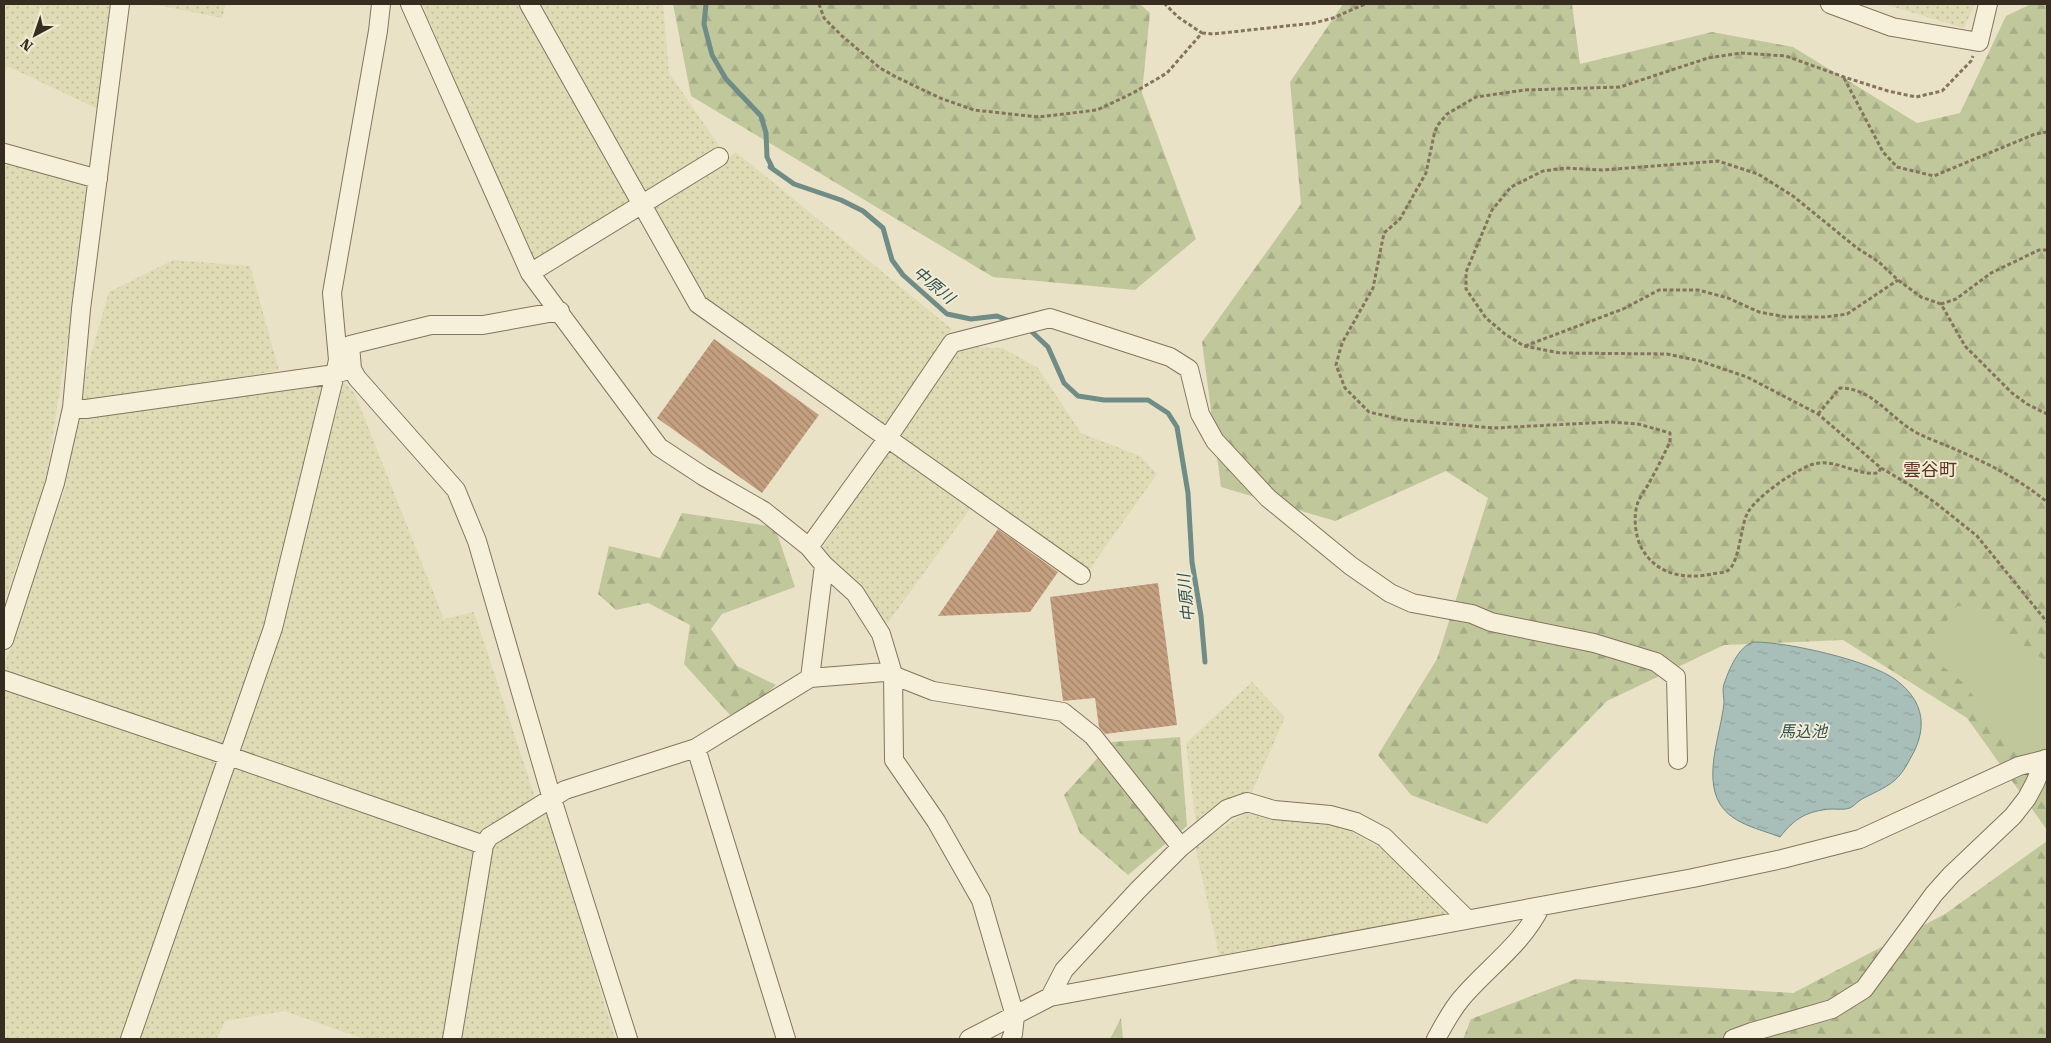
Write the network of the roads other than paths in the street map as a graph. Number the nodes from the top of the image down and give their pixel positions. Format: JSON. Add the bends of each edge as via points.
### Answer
{"nodes":[{"id":1,"x":120,"y":4,"type":"edge"},
{"id":2,"x":529,"y":4,"type":"edge"},
{"id":3,"x":1830,"y":4,"type":"edge"},
{"id":4,"x":1988,"y":4,"type":"edge"},
{"id":5,"x":411,"y":6,"type":"edge"},
{"id":6,"x":381,"y":9,"type":"edge"},
{"id":7,"x":4,"y":153,"type":"edge"},
{"id":8,"x":719,"y":157,"type":"dead end"},
{"id":9,"x":98,"y":180,"type":"junction"},
{"id":10,"x":640,"y":204,"type":"junction"},
{"id":11,"x":530,"y":273,"type":"junction"},
{"id":12,"x":560,"y":311,"type":"junction"},
{"id":13,"x":352,"y":369,"type":"junction"},
{"id":14,"x":335,"y":374,"type":"junction"},
{"id":15,"x":72,"y":408,"type":"junction"},
{"id":16,"x":887,"y":439,"type":"junction"},
{"id":17,"x":809,"y":547,"type":"junction"},
{"id":18,"x":824,"y":565,"type":"junction"},
{"id":19,"x":1081,"y":576,"type":"dead end"},
{"id":20,"x":4,"y":640,"type":"edge"},
{"id":21,"x":893,"y":674,"type":"junction"},
{"id":22,"x":810,"y":678,"type":"junction"},
{"id":23,"x":4,"y":680,"type":"edge"},
{"id":24,"x":696,"y":748,"type":"junction"},
{"id":25,"x":229,"y":756,"type":"junction"},
{"id":26,"x":2046,"y":759,"type":"edge"},
{"id":27,"x":1678,"y":760,"type":"dead end"},
{"id":28,"x":552,"y":799,"type":"junction"},
{"id":29,"x":484,"y":845,"type":"junction"},
{"id":30,"x":1181,"y":847,"type":"junction"},
{"id":31,"x":1541,"y":906,"type":"junction"},
{"id":32,"x":1467,"y":919,"type":"junction"},
{"id":33,"x":1050,"y":997,"type":"junction"},
{"id":34,"x":1014,"y":1016,"type":"junction"},
{"id":35,"x":130,"y":1039,"type":"edge"},
{"id":36,"x":452,"y":1039,"type":"edge"},
{"id":37,"x":628,"y":1039,"type":"edge"},
{"id":38,"x":786,"y":1039,"type":"edge"},
{"id":39,"x":969,"y":1039,"type":"edge"},
{"id":40,"x":1011,"y":1039,"type":"edge"},
{"id":41,"x":1436,"y":1039,"type":"edge"},
{"id":42,"x":1734,"y":1039,"type":"edge"}],
"edges":[{"from":1,"to":9,"type":"street"},
{"from":2,"to":10,"type":"street"},
{"from":3,"to":4,"type":"street","via":[[1892,27],[1979,42]]},
{"from":5,"to":6,"type":"street"},
{"from":5,"to":11,"type":"street"},
{"from":6,"to":14,"type":"street","via":[[332,293],[338,360]]},
{"from":7,"to":9,"type":"street"},
{"from":8,"to":10,"type":"street"},
{"from":9,"to":15,"type":"street"},
{"from":10,"to":11,"type":"street"},
{"from":10,"to":16,"type":"street","via":[[698,304]]},
{"from":11,"to":12,"type":"street"},
{"from":12,"to":13,"type":"street","via":[[483,325],[431,325],[350,345]]},
{"from":12,"to":17,"type":"street","via":[[659,447],[764,511]]},
{"from":13,"to":14,"type":"street"},
{"from":13,"to":28,"type":"street","via":[[356,378],[456,490],[477,541]]},
{"from":14,"to":15,"type":"street"},
{"from":14,"to":25,"type":"street","via":[[273,628]]},
{"from":15,"to":20,"type":"street","via":[[55,483]]},
{"from":16,"to":17,"type":"street"},
{"from":16,"to":19,"type":"street"},
{"from":16,"to":27,"type":"street","via":[[952,343],[1050,318],[1170,357],[1189,369],[1200,414],[1215,441],[1268,498],[1351,566],[1390,593],[1412,604],[1472,614],[1491,622],[1594,643],[1656,662],[1676,677]]},
{"from":17,"to":18,"type":"street"},
{"from":18,"to":21,"type":"street","via":[[854,593],[881,634]]},
{"from":18,"to":22,"type":"street"},
{"from":21,"to":22,"type":"street"},
{"from":21,"to":30,"type":"street","via":[[934,691],[1063,712],[1093,736]]},
{"from":21,"to":34,"type":"street","via":[[894,760],[936,821],[981,900]]},
{"from":22,"to":24,"type":"street"},
{"from":23,"to":25,"type":"street"},
{"from":24,"to":28,"type":"street","via":[[565,790]]},
{"from":24,"to":38,"type":"street"},
{"from":25,"to":29,"type":"street"},
{"from":25,"to":35,"type":"street"},
{"from":26,"to":31,"type":"street","via":[[2019,766],[1860,839],[1693,878]]},
{"from":26,"to":42,"type":"street","via":[[2036,784],[2013,816],[1934,894],[1864,989],[1832,1009]]},
{"from":28,"to":29,"type":"street","via":[[489,837]]},
{"from":28,"to":37,"type":"street"},
{"from":29,"to":36,"type":"street"},
{"from":30,"to":32,"type":"street","via":[[1227,809],[1247,802],[1274,810],[1330,815],[1356,822],[1384,837]]},
{"from":30,"to":33,"type":"street","via":[[1064,970]]},
{"from":31,"to":32,"type":"street"},
{"from":31,"to":41,"type":"street","via":[[1533,922],[1496,965],[1460,1000]]},
{"from":32,"to":33,"type":"street"},
{"from":33,"to":34,"type":"street"},
{"from":34,"to":39,"type":"street"},
{"from":34,"to":40,"type":"street"}]}
